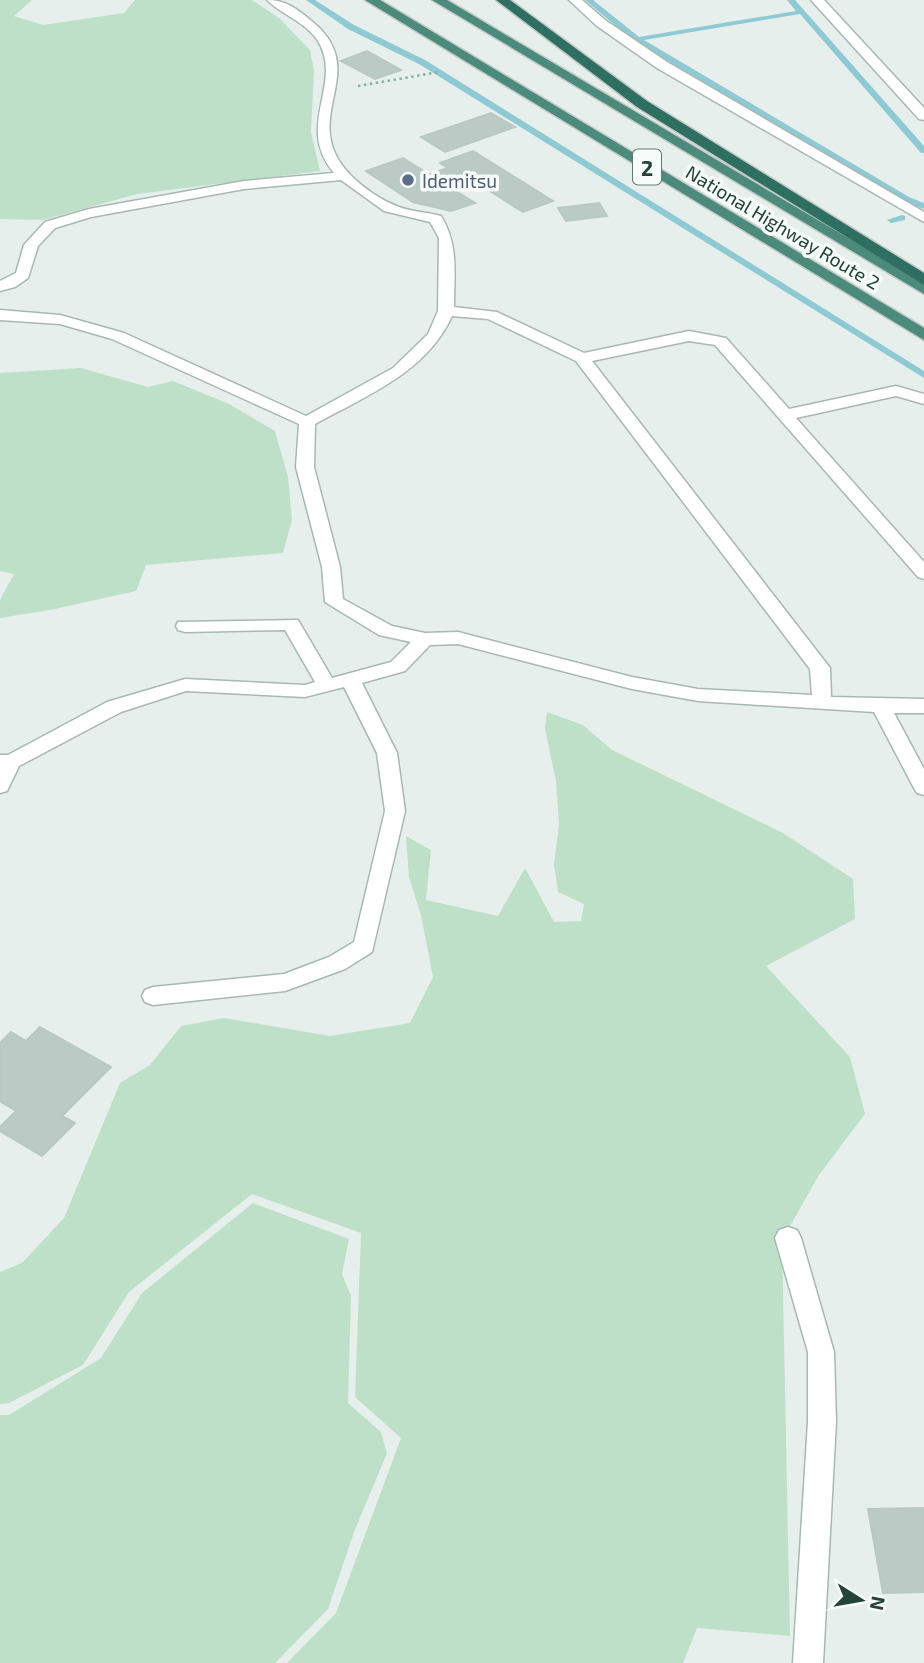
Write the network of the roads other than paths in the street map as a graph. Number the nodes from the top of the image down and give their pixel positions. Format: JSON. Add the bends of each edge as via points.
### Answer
{"nodes":[{"id":1,"x":273,"y":0,"type":"edge"},
{"id":2,"x":371,"y":0,"type":"edge"},
{"id":3,"x":438,"y":0,"type":"edge"},
{"id":4,"x":502,"y":0,"type":"edge"},
{"id":5,"x":575,"y":0,"type":"edge"},
{"id":6,"x":817,"y":0,"type":"edge"},
{"id":7,"x":924,"y":116,"type":"edge"},
{"id":8,"x":343,"y":176,"type":"junction"},
{"id":9,"x":924,"y":218,"type":"edge"},
{"id":10,"x":924,"y":280,"type":"edge"},
{"id":11,"x":0,"y":286,"type":"edge"},
{"id":12,"x":924,"y":289,"type":"edge"},
{"id":13,"x":446,"y":311,"type":"junction"},
{"id":14,"x":0,"y":315,"type":"edge"},
{"id":15,"x":924,"y":335,"type":"edge"},
{"id":16,"x":582,"y":358,"type":"junction"},
{"id":17,"x":924,"y":399,"type":"edge"},
{"id":18,"x":786,"y":415,"type":"junction"},
{"id":19,"x":307,"y":422,"type":"junction"},
{"id":20,"x":924,"y":573,"type":"edge"},
{"id":21,"x":185,"y":626,"type":"dead end"},
{"id":22,"x":425,"y":639,"type":"junction"},
{"id":23,"x":350,"y":679,"type":"junction"},
{"id":24,"x":327,"y":686,"type":"junction"},
{"id":25,"x":822,"y":703,"type":"junction"},
{"id":26,"x":881,"y":706,"type":"junction"},
{"id":27,"x":924,"y":706,"type":"edge"},
{"id":28,"x":6,"y":762,"type":"edge"},
{"id":29,"x":0,"y":786,"type":"edge"},
{"id":30,"x":924,"y":788,"type":"edge"},
{"id":31,"x":153,"y":996,"type":"dead end"},
{"id":32,"x":788,"y":1238,"type":"dead end"},
{"id":33,"x":808,"y":1663,"type":"edge"}],
"edges":[{"from":1,"to":8,"type":"street","via":[[307,24],[325,44],[332,66],[323,133],[327,153]]},
{"from":2,"to":15,"type":"highway","name":"National Highway Route 2","number":"2"},
{"from":3,"to":12,"type":"highway","name":"National Highway Route 2","number":"2"},
{"from":4,"to":10,"type":"highway","via":[[642,104]]},
{"from":5,"to":9,"type":"street","via":[[662,65]]},
{"from":6,"to":7,"type":"street"},
{"from":8,"to":11,"type":"street","via":[[244,185],[89,213],[50,225],[31,245],[23,275]]},
{"from":8,"to":13,"type":"street","via":[[390,209],[436,219],[446,238]]},
{"from":13,"to":16,"type":"street","via":[[491,316]]},
{"from":13,"to":19,"type":"street","via":[[435,336],[399,371]]},
{"from":14,"to":19,"type":"street","via":[[58,318],[88,325]]},
{"from":16,"to":18,"type":"street","via":[[690,336],[720,341]]},
{"from":16,"to":25,"type":"street","via":[[820,668]]},
{"from":17,"to":18,"type":"street","via":[[897,391]]},
{"from":18,"to":20,"type":"street"},
{"from":19,"to":22,"type":"street","via":[[305,467],[331,567],[334,603],[386,631]]},
{"from":21,"to":24,"type":"street","via":[[291,624]]},
{"from":22,"to":23,"type":"street","via":[[398,667]]},
{"from":22,"to":25,"type":"street","via":[[458,638],[632,683],[698,695]]},
{"from":23,"to":24,"type":"street"},
{"from":23,"to":31,"type":"street","via":[[387,753],[395,811],[364,946],[337,964],[285,982]]},
{"from":24,"to":28,"type":"street","via":[[305,691],[185,685],[114,707]]},
{"from":25,"to":26,"type":"street"},
{"from":26,"to":27,"type":"street"},
{"from":26,"to":30,"type":"street"},
{"from":28,"to":29,"type":"street"},
{"from":32,"to":33,"type":"street","via":[[821,1352],[822,1421]]}]}
